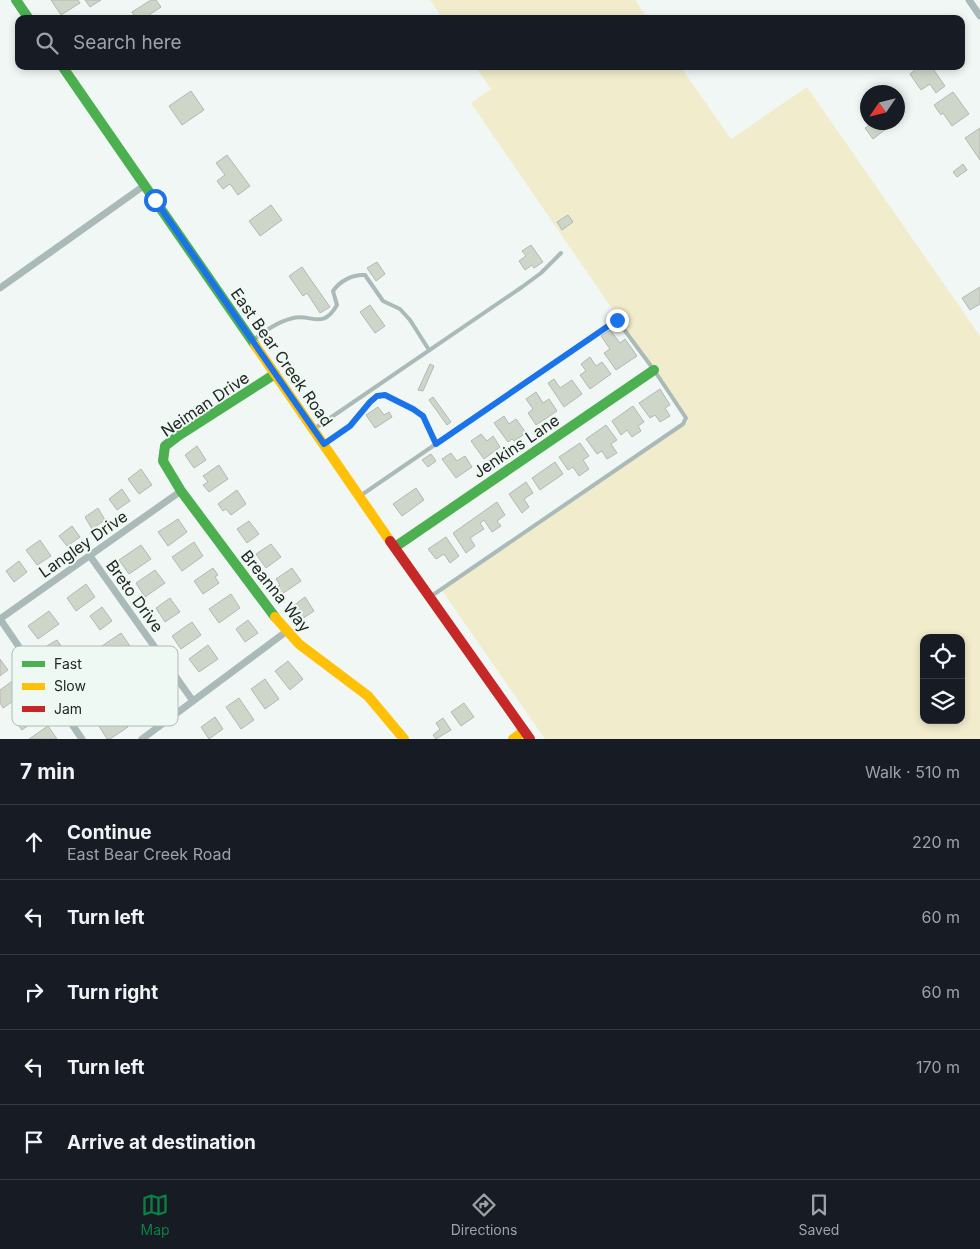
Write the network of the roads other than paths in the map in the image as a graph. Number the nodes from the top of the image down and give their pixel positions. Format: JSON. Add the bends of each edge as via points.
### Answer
{"nodes":[{"id":1,"x":16,"y":0,"type":"edge"},
{"id":2,"x":969,"y":0,"type":"edge"},
{"id":3,"x":26,"y":15,"type":"edge"},
{"id":4,"x":980,"y":16,"type":"edge"},
{"id":5,"x":65,"y":70,"type":"edge"},
{"id":6,"x":145,"y":185,"type":"junction"},
{"id":7,"x":561,"y":253,"type":"dead end"},
{"id":8,"x":0,"y":288,"type":"edge"},
{"id":9,"x":252,"y":341,"type":"junction"},
{"id":10,"x":429,"y":350,"type":"junction"},
{"id":11,"x":654,"y":370,"type":"junction"},
{"id":12,"x":275,"y":374,"type":"junction"},
{"id":13,"x":314,"y":429,"type":"junction"},
{"id":14,"x":324,"y":444,"type":"junction"},
{"id":15,"x":436,"y":444,"type":"junction"},
{"id":16,"x":181,"y":490,"type":"junction"},
{"id":17,"x":360,"y":496,"type":"junction"},
{"id":18,"x":394,"y":547,"type":"junction"},
{"id":19,"x":90,"y":556,"type":"junction"},
{"id":20,"x":429,"y":598,"type":"junction"},
{"id":21,"x":0,"y":619,"type":"edge"},
{"id":22,"x":287,"y":631,"type":"junction"},
{"id":23,"x":18,"y":646,"type":"edge"},
{"id":24,"x":154,"y":646,"type":"edge"},
{"id":25,"x":178,"y":680,"type":"edge"},
{"id":26,"x":193,"y":701,"type":"junction"},
{"id":27,"x":178,"y":712,"type":"edge"},
{"id":28,"x":73,"y":726,"type":"edge"},
{"id":29,"x":159,"y":726,"type":"edge"},
{"id":30,"x":527,"y":735,"type":"edge"},
{"id":31,"x":82,"y":739,"type":"edge"},
{"id":32,"x":142,"y":739,"type":"edge"},
{"id":33,"x":404,"y":739,"type":"edge"},
{"id":34,"x":513,"y":739,"type":"edge"}],
"edges":[{"from":1,"to":3,"type":"main road"},
{"from":2,"to":4,"type":"street"},
{"from":5,"to":6,"type":"main road","name":"East Bear Creek Road"},
{"from":6,"to":8,"type":"street"},
{"from":6,"to":9,"type":"main road","name":"East Bear Creek Road"},
{"from":7,"to":10,"type":"lane","via":[[522,287]]},
{"from":9,"to":10,"type":"lane","via":[[276,324],[293,318],[318,320],[327,316],[337,305],[333,291],[357,274],[365,275],[383,301],[400,309]]},
{"from":9,"to":12,"type":"main road","name":"East Bear Creek Road"},
{"from":10,"to":13,"type":"lane"},
{"from":11,"to":15,"type":"lane","via":[[617,320]]},
{"from":11,"to":18,"type":"main road","name":"Jenkins Lane"},
{"from":11,"to":20,"type":"lane","via":[[686,418],[683,424]]},
{"from":12,"to":13,"type":"main road","name":"East Bear Creek Road"},
{"from":12,"to":16,"type":"main road","name":"Neiman Drive","via":[[165,446],[163,461]]},
{"from":13,"to":14,"type":"main road","name":"East Bear Creek Road"},
{"from":14,"to":15,"type":"lane","via":[[350,426],[377,396],[385,395],[423,416]]},
{"from":14,"to":17,"type":"main road","name":"East Bear Creek Road"},
{"from":15,"to":17,"type":"lane"},
{"from":16,"to":19,"type":"street","name":"Langley Drive"},
{"from":16,"to":22,"type":"main road","name":"Breanna Way"},
{"from":17,"to":18,"type":"main road","name":"East Bear Creek Road"},
{"from":18,"to":20,"type":"main road","name":"East Bear Creek Road"},
{"from":19,"to":21,"type":"street","name":"Langley Drive"},
{"from":19,"to":24,"type":"street","name":"Breto Drive"},
{"from":20,"to":30,"type":"main road","name":"East Bear Creek Road"},
{"from":21,"to":23,"type":"street"},
{"from":22,"to":26,"type":"street"},
{"from":22,"to":33,"type":"main road","name":"Breanna Way","via":[[299,644],[368,696]]},
{"from":25,"to":26,"type":"street","name":"Breto Drive"},
{"from":26,"to":27,"type":"street"},
{"from":28,"to":31,"type":"street"},
{"from":29,"to":32,"type":"street"},
{"from":30,"to":34,"type":"main road"}]}
